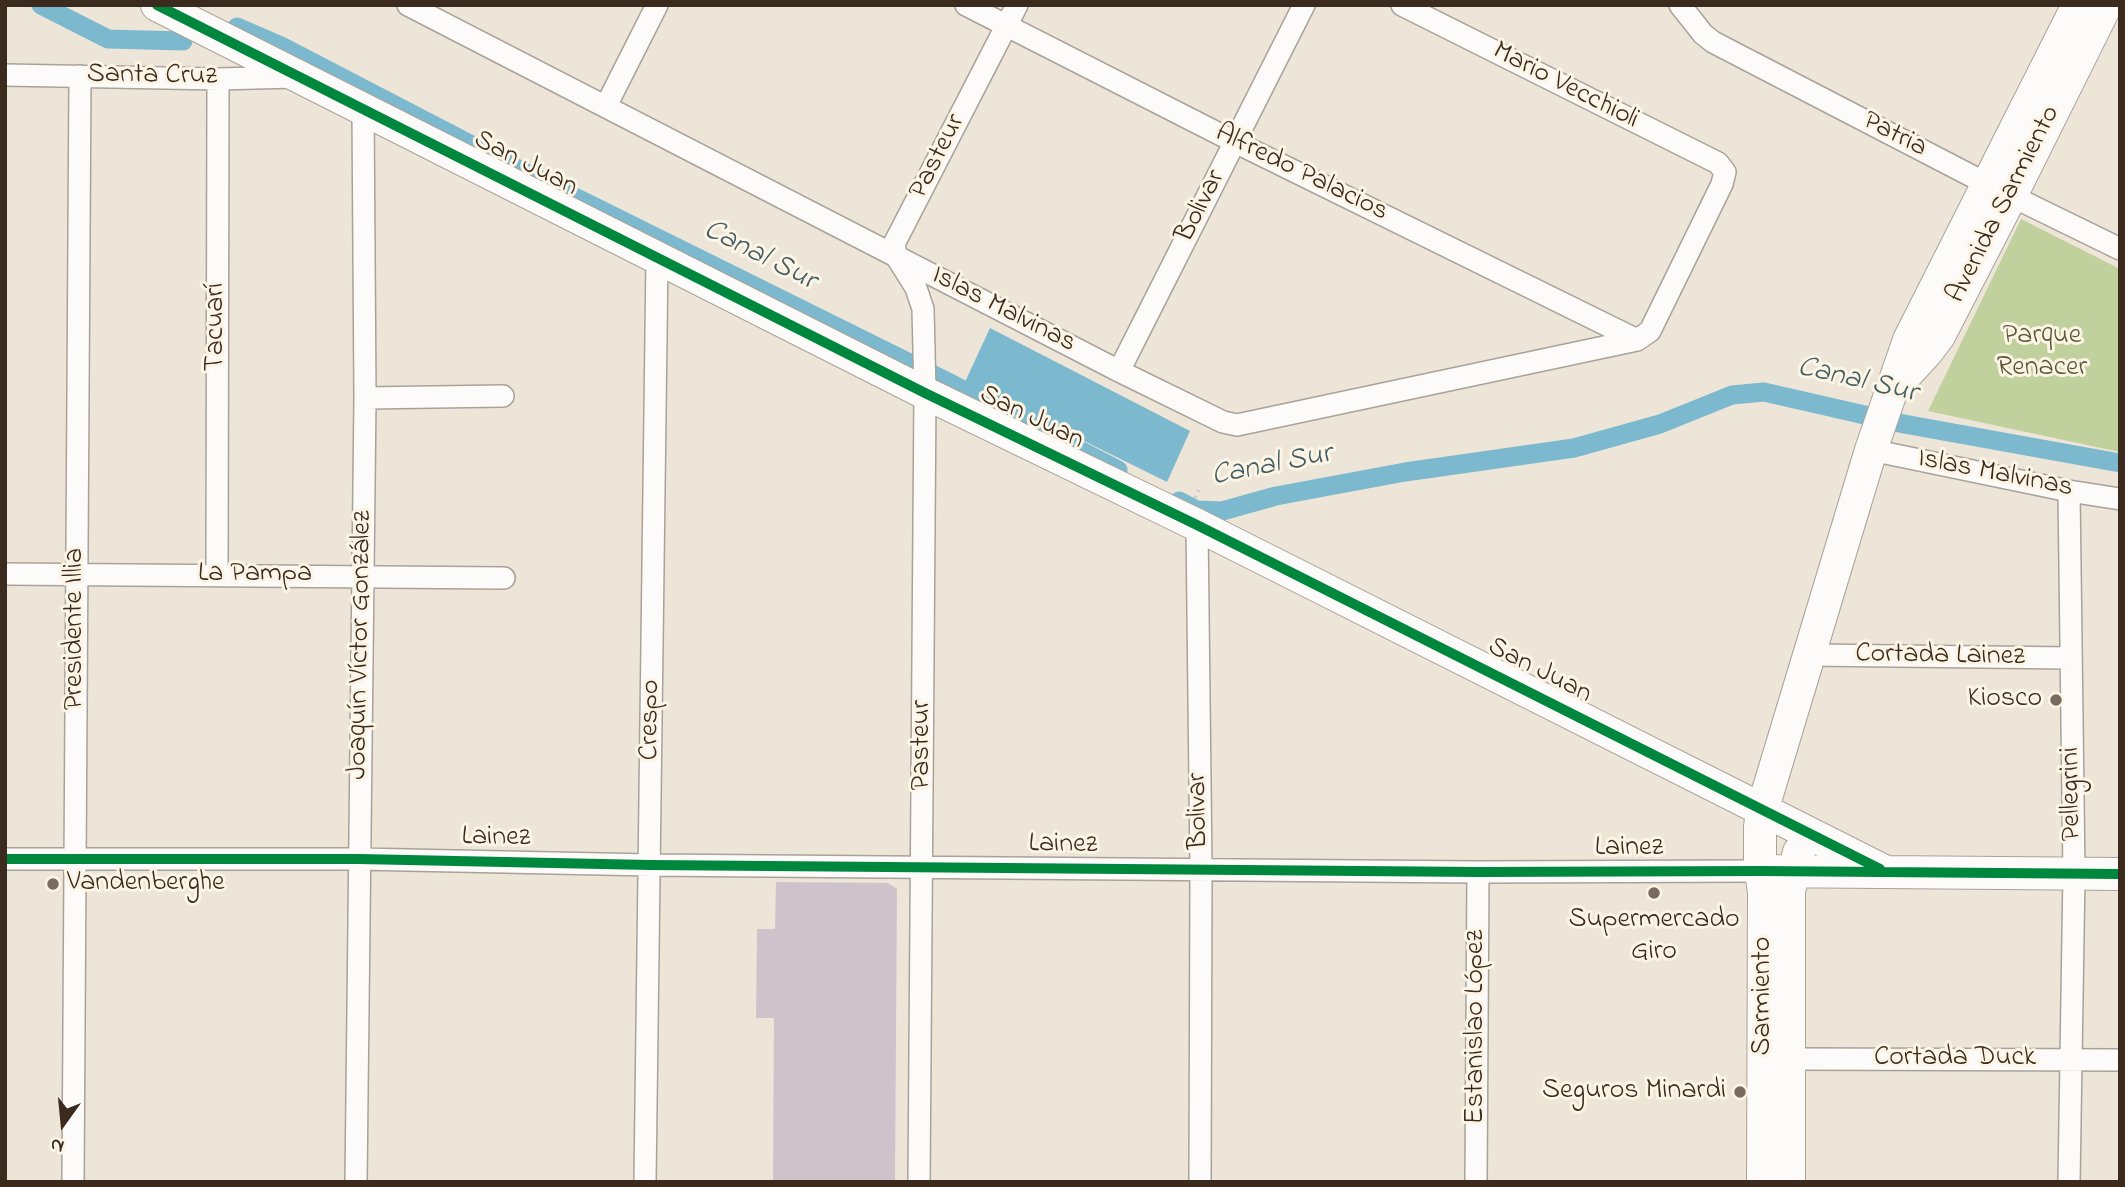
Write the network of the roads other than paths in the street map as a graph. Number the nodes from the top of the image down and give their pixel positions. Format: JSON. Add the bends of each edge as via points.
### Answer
{"nodes":[{"id":1,"x":158,"y":5,"type":"edge"},
{"id":2,"x":408,"y":5,"type":"edge"},
{"id":3,"x":657,"y":5,"type":"edge"},
{"id":4,"x":966,"y":5,"type":"edge"},
{"id":5,"x":1017,"y":5,"type":"edge"},
{"id":6,"x":1304,"y":5,"type":"edge"},
{"id":7,"x":1402,"y":5,"type":"edge"},
{"id":8,"x":1680,"y":5,"type":"edge"},
{"id":9,"x":2078,"y":5,"type":"edge"},
{"id":10,"x":2106,"y":5,"type":"edge"},
{"id":11,"x":1007,"y":26,"type":"junction"},
{"id":12,"x":5,"y":75,"type":"edge"},
{"id":13,"x":80,"y":76,"type":"junction"},
{"id":14,"x":298,"y":77,"type":"junction"},
{"id":15,"x":218,"y":79,"type":"junction"},
{"id":16,"x":606,"y":106,"type":"junction"},
{"id":17,"x":363,"y":109,"type":"junction"},
{"id":18,"x":1235,"y":142,"type":"junction"},
{"id":19,"x":2000,"y":190,"type":"junction"},
{"id":20,"x":2120,"y":249,"type":"edge"},
{"id":21,"x":896,"y":257,"type":"junction"},
{"id":22,"x":657,"y":258,"type":"junction"},
{"id":23,"x":953,"y":286,"type":"junction"},
{"id":24,"x":923,"y":316,"type":"junction"},
{"id":25,"x":1637,"y":340,"type":"junction"},
{"id":26,"x":1119,"y":371,"type":"junction"},
{"id":27,"x":925,"y":393,"type":"junction"},
{"id":28,"x":503,"y":396,"type":"dead end"},
{"id":29,"x":365,"y":398,"type":"junction"},
{"id":30,"x":1872,"y":445,"type":"junction"},
{"id":31,"x":2069,"y":491,"type":"junction"},
{"id":32,"x":2120,"y":499,"type":"edge"},
{"id":33,"x":1197,"y":525,"type":"junction"},
{"id":34,"x":5,"y":573,"type":"edge"},
{"id":35,"x":77,"y":575,"type":"junction"},
{"id":36,"x":217,"y":575,"type":"junction"},
{"id":37,"x":362,"y":575,"type":"junction"},
{"id":38,"x":504,"y":578,"type":"dead end"},
{"id":39,"x":1809,"y":655,"type":"junction"},
{"id":40,"x":2071,"y":658,"type":"junction"},
{"id":41,"x":1762,"y":811,"type":"junction"},
{"id":42,"x":1794,"y":827,"type":"junction"},
{"id":43,"x":5,"y":859,"type":"edge"},
{"id":44,"x":75,"y":859,"type":"junction"},
{"id":45,"x":359,"y":859,"type":"junction"},
{"id":46,"x":650,"y":865,"type":"junction"},
{"id":47,"x":922,"y":867,"type":"junction"},
{"id":48,"x":1201,"y":870,"type":"junction"},
{"id":49,"x":1761,"y":871,"type":"junction"},
{"id":50,"x":1794,"y":871,"type":"junction"},
{"id":51,"x":1478,"y":872,"type":"junction"},
{"id":52,"x":1886,"y":872,"type":"junction"},
{"id":53,"x":2074,"y":874,"type":"junction"},
{"id":54,"x":2120,"y":874,"type":"edge"},
{"id":55,"x":1790,"y":1059,"type":"junction"},
{"id":56,"x":2071,"y":1060,"type":"junction"},
{"id":57,"x":2120,"y":1060,"type":"edge"},
{"id":58,"x":73,"y":1182,"type":"edge"},
{"id":59,"x":356,"y":1182,"type":"edge"},
{"id":60,"x":645,"y":1182,"type":"edge"},
{"id":61,"x":919,"y":1182,"type":"edge"},
{"id":62,"x":1200,"y":1182,"type":"edge"},
{"id":63,"x":1476,"y":1182,"type":"edge"},
{"id":64,"x":1763,"y":1182,"type":"edge"},
{"id":65,"x":1789,"y":1182,"type":"edge"},
{"id":66,"x":2070,"y":1182,"type":"edge"}],
"edges":[{"from":1,"to":14,"type":"street","name":"San Juan"},
{"from":2,"to":16,"type":"street","name":"Islas Malvinas"},
{"from":3,"to":16,"type":"street"},
{"from":4,"to":11,"type":"street","name":"Alfredo Palacios"},
{"from":5,"to":11,"type":"street","name":"Pasteur"},
{"from":6,"to":18,"type":"street","name":"Bolivar"},
{"from":7,"to":25,"type":"street","name":"Mario Vecchioli","via":[[1718,163],[1725,172],[1650,331]]},
{"from":8,"to":19,"type":"street","name":"Patria","via":[[1713,42]]},
{"from":9,"to":19,"type":"street","name":"Avenida Sarmiento"},
{"from":10,"to":19,"type":"street","name":"Avenida Sarmiento"},
{"from":11,"to":18,"type":"street","name":"Alfredo Palacios"},
{"from":11,"to":21,"type":"street","name":"Pasteur","via":[[894,244]]},
{"from":12,"to":13,"type":"street","name":"Santa Cruz"},
{"from":13,"to":15,"type":"street","name":"Santa Cruz"},
{"from":13,"to":35,"type":"street","name":"Presidente Illia"},
{"from":14,"to":15,"type":"street","name":"Santa Cruz"},
{"from":14,"to":17,"type":"street","name":"San Juan"},
{"from":15,"to":36,"type":"street","name":"Tacuarí"},
{"from":16,"to":21,"type":"street","name":"Islas Malvinas"},
{"from":17,"to":22,"type":"street","name":"San Juan"},
{"from":17,"to":29,"type":"street","name":"Joaquín Víctor González"},
{"from":18,"to":25,"type":"street","name":"Alfredo Palacios"},
{"from":18,"to":26,"type":"street","name":"Bolivar"},
{"from":19,"to":20,"type":"street","name":"Patria"},
{"from":19,"to":30,"type":"street","name":"Avenida Sarmiento","via":[[1909,340]]},
{"from":21,"to":23,"type":"street","name":"Islas Malvinas"},
{"from":21,"to":24,"type":"street","name":"Pasteur","via":[[916,288]]},
{"from":22,"to":27,"type":"street","name":"San Juan"},
{"from":22,"to":46,"type":"street","name":"Crespo"},
{"from":23,"to":24,"type":"street","via":[[932,296]]},
{"from":23,"to":26,"type":"street","name":"Islas Malvinas"},
{"from":24,"to":27,"type":"street","name":"Pasteur"},
{"from":25,"to":26,"type":"street","name":"Islas Malvinas","via":[[1237,425]]},
{"from":27,"to":33,"type":"street","name":"San Juan"},
{"from":27,"to":47,"type":"street","name":"Pasteur"},
{"from":28,"to":29,"type":"street"},
{"from":29,"to":37,"type":"street","name":"Joaquín Víctor González"},
{"from":30,"to":31,"type":"street","name":"Islas Malvinas"},
{"from":30,"to":39,"type":"street","name":"Avenida Sarmiento"},
{"from":31,"to":32,"type":"street","name":"Islas Malvinas"},
{"from":31,"to":40,"type":"street","name":"Pellegrini"},
{"from":33,"to":41,"type":"street","name":"San Juan"},
{"from":33,"to":48,"type":"street","name":"Bolivar"},
{"from":34,"to":35,"type":"street","name":"La Pampa"},
{"from":35,"to":36,"type":"street","name":"La Pampa"},
{"from":35,"to":44,"type":"street","name":"Presidente Illia"},
{"from":36,"to":37,"type":"street","name":"La Pampa"},
{"from":37,"to":38,"type":"street","name":"La Pampa"},
{"from":37,"to":45,"type":"street","name":"Joaquín Víctor González"},
{"from":39,"to":40,"type":"street","name":"Cortada Lainez"},
{"from":39,"to":41,"type":"street","name":"Avenida Sarmiento"},
{"from":40,"to":53,"type":"street","name":"Pellegrini"},
{"from":41,"to":42,"type":"street","name":"San Juan"},
{"from":41,"to":49,"type":"street","name":"Sarmiento"},
{"from":42,"to":50,"type":"street","name":"Sarmiento","via":[[1800,842]]},
{"from":42,"to":52,"type":"street","name":"San Juan"},
{"from":43,"to":44,"type":"street","name":"Lainez"},
{"from":44,"to":45,"type":"street","name":"Lainez"},
{"from":44,"to":58,"type":"street","name":"Presidente Illia"},
{"from":45,"to":46,"type":"street","name":"Lainez"},
{"from":45,"to":59,"type":"street","name":"Joaquín Víctor González"},
{"from":46,"to":47,"type":"street","name":"Lainez"},
{"from":46,"to":60,"type":"street","name":"Crespo"},
{"from":47,"to":48,"type":"street","name":"Lainez"},
{"from":47,"to":61,"type":"street","name":"Pasteur"},
{"from":48,"to":51,"type":"street","name":"Lainez"},
{"from":48,"to":62,"type":"street","name":"Bolivar"},
{"from":49,"to":50,"type":"street","name":"Lainez"},
{"from":49,"to":51,"type":"street","name":"Lainez"},
{"from":49,"to":64,"type":"street","name":"Sarmiento"},
{"from":50,"to":52,"type":"street","name":"Lainez"},
{"from":50,"to":55,"type":"street","name":"Sarmiento","via":[[1789,891]]},
{"from":51,"to":63,"type":"street","name":"Estanislao López"},
{"from":52,"to":53,"type":"street","name":"Lainez"},
{"from":53,"to":54,"type":"street","name":"Lainez"},
{"from":53,"to":56,"type":"street","name":"Pellegrini"},
{"from":55,"to":56,"type":"street","name":"Cortada Duck"},
{"from":55,"to":65,"type":"street","name":"Sarmiento"},
{"from":56,"to":57,"type":"street","name":"Cortada Duck"},
{"from":56,"to":66,"type":"street","name":"Pellegrini"}]}
